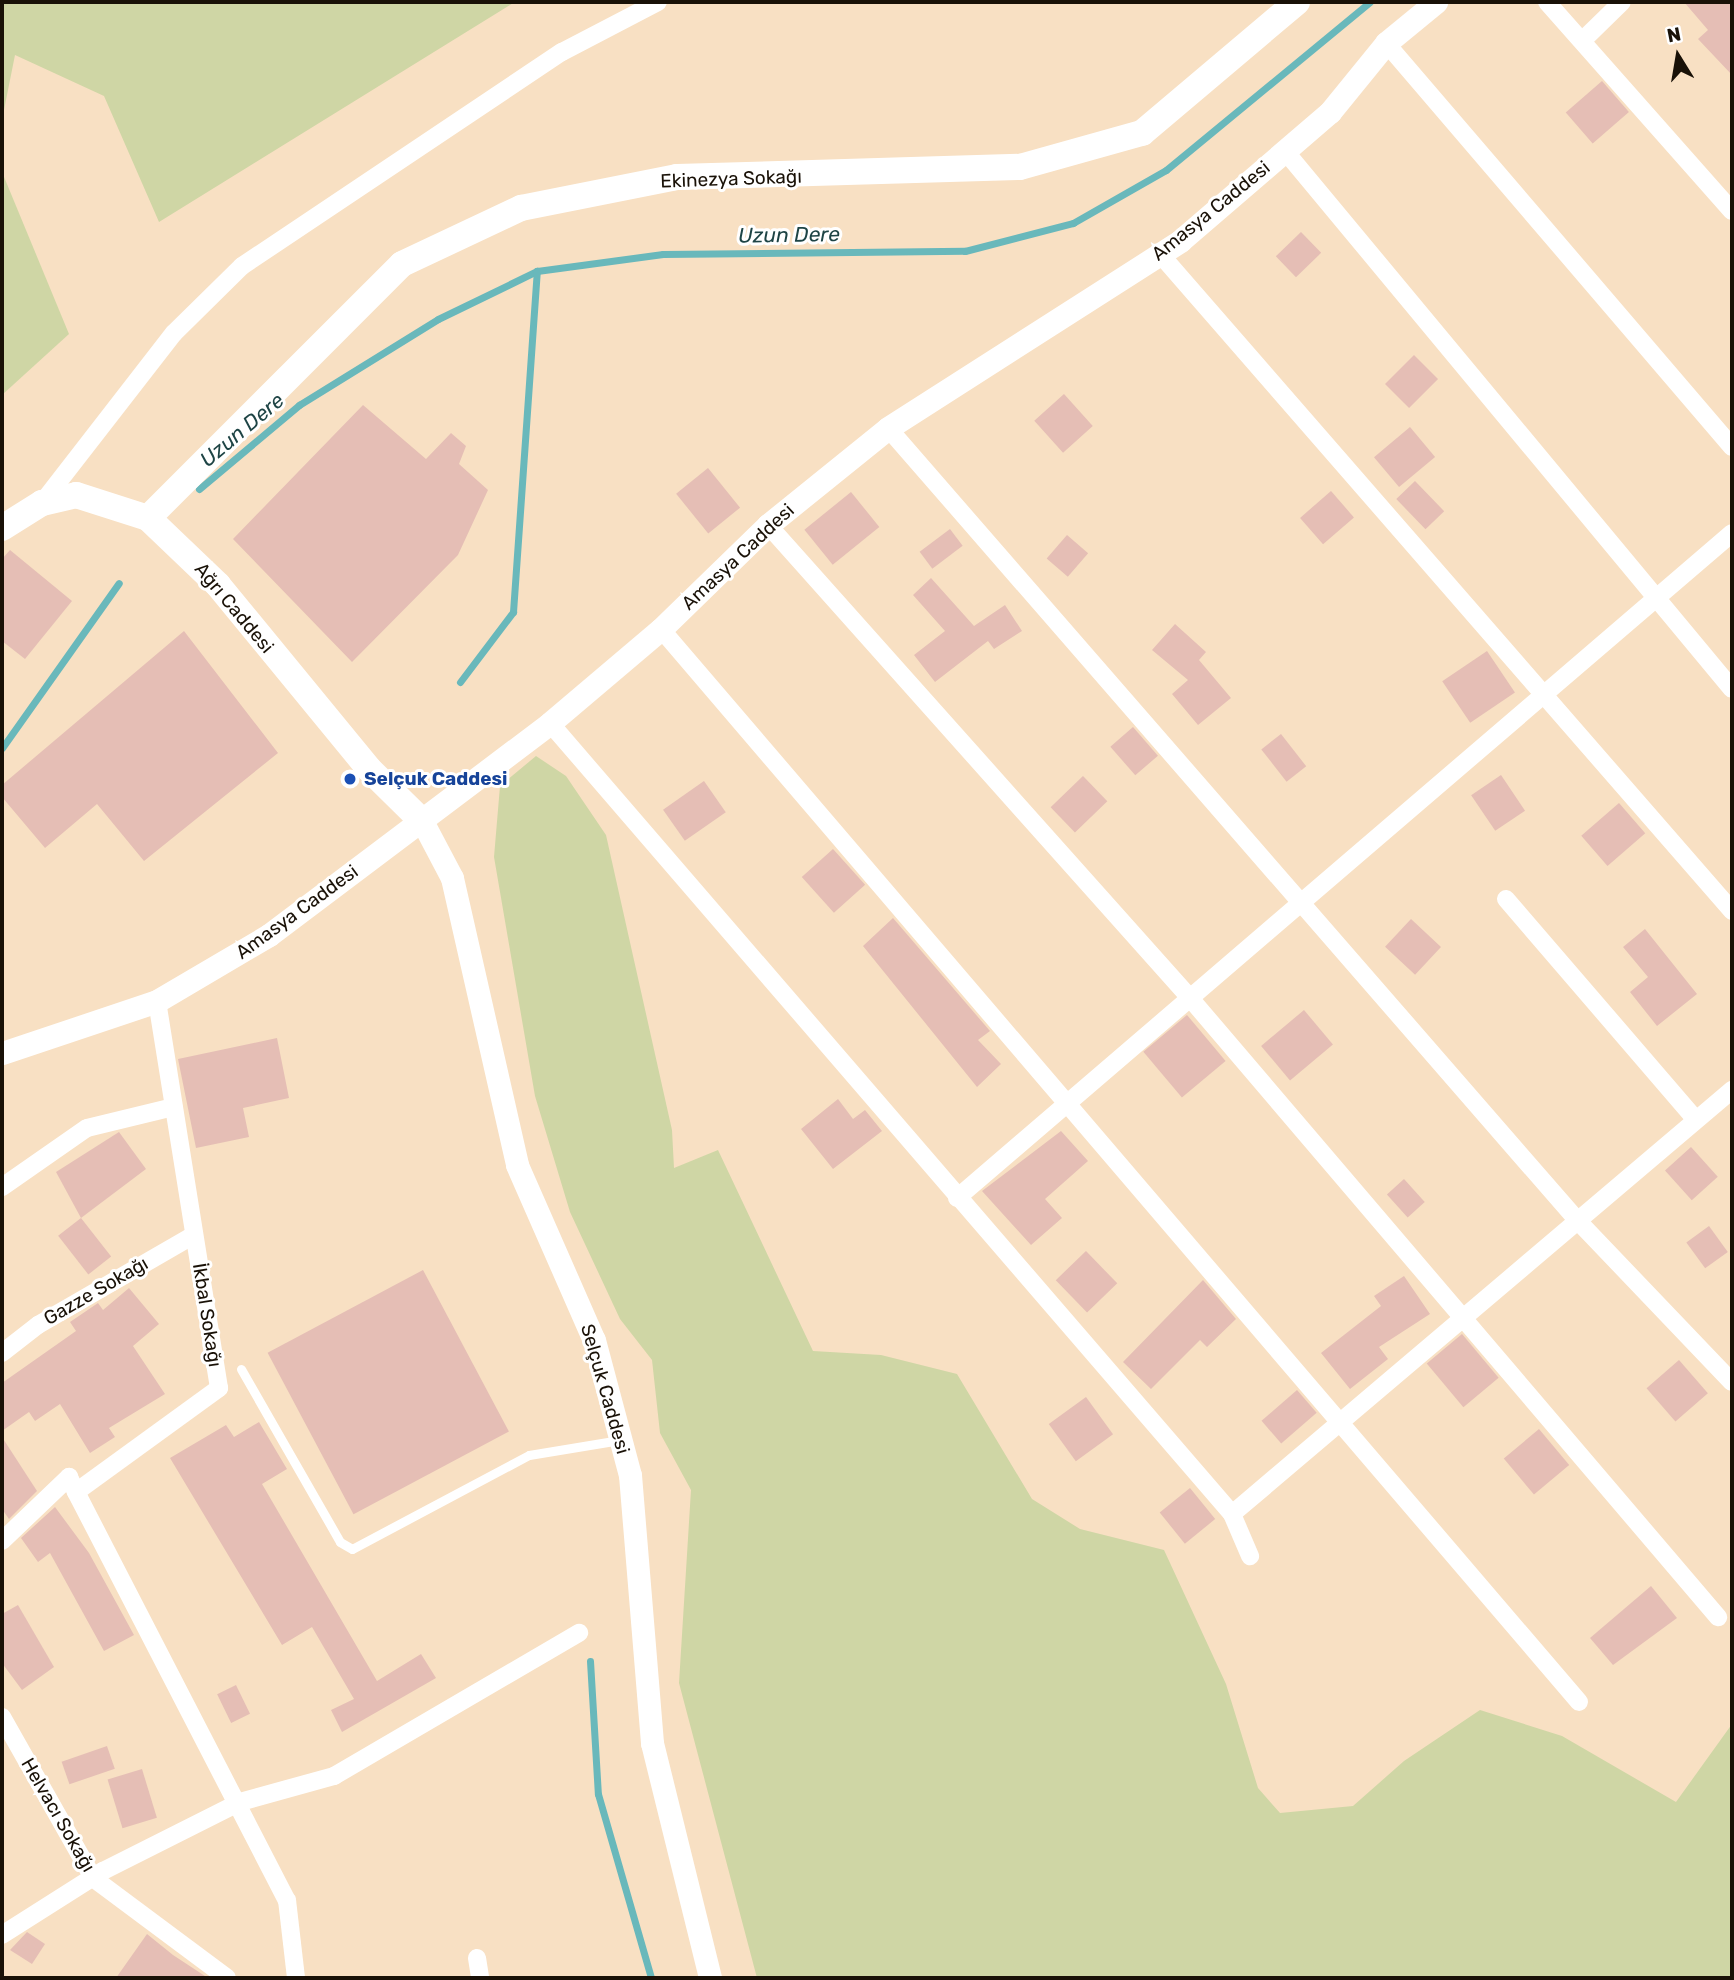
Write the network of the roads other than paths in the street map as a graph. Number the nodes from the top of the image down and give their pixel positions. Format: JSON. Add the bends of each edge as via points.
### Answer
{"nodes":[{"id":1,"x":658,"y":2,"type":"edge"},
{"id":2,"x":1297,"y":2,"type":"edge"},
{"id":3,"x":1436,"y":2,"type":"edge"},
{"id":4,"x":1547,"y":2,"type":"edge"},
{"id":5,"x":1622,"y":2,"type":"edge"},
{"id":6,"x":1583,"y":40,"type":"junction"},
{"id":7,"x":1386,"y":43,"type":"junction"},
{"id":8,"x":1285,"y":151,"type":"junction"},
{"id":9,"x":1732,"y":212,"type":"edge"},
{"id":10,"x":1161,"y":254,"type":"junction"},
{"id":11,"x":888,"y":428,"type":"junction"},
{"id":12,"x":1732,"y":447,"type":"edge"},
{"id":13,"x":42,"y":503,"type":"junction"},
{"id":14,"x":148,"y":519,"type":"junction"},
{"id":15,"x":768,"y":525,"type":"junction"},
{"id":16,"x":2,"y":528,"type":"edge"},
{"id":17,"x":1732,"y":533,"type":"edge"},
{"id":18,"x":1655,"y":600,"type":"junction"},
{"id":19,"x":661,"y":629,"type":"junction"},
{"id":20,"x":1732,"y":689,"type":"edge"},
{"id":21,"x":1544,"y":695,"type":"junction"},
{"id":22,"x":550,"y":723,"type":"junction"},
{"id":23,"x":422,"y":821,"type":"junction"},
{"id":24,"x":1506,"y":899,"type":"dead end"},
{"id":25,"x":1304,"y":901,"type":"junction"},
{"id":26,"x":1732,"y":911,"type":"edge"},
{"id":27,"x":1190,"y":998,"type":"junction"},
{"id":28,"x":157,"y":1001,"type":"junction"},
{"id":29,"x":2,"y":1053,"type":"edge"},
{"id":30,"x":1732,"y":1090,"type":"edge"},
{"id":31,"x":1067,"y":1104,"type":"junction"},
{"id":32,"x":173,"y":1107,"type":"junction"},
{"id":33,"x":1696,"y":1120,"type":"junction"},
{"id":34,"x":2,"y":1187,"type":"edge"},
{"id":35,"x":957,"y":1198,"type":"junction"},
{"id":36,"x":1577,"y":1220,"type":"junction"},
{"id":37,"x":194,"y":1235,"type":"junction"},
{"id":38,"x":1463,"y":1317,"type":"junction"},
{"id":39,"x":2,"y":1353,"type":"edge"},
{"id":40,"x":241,"y":1369,"type":"dead end"},
{"id":41,"x":1732,"y":1382,"type":"edge"},
{"id":42,"x":1341,"y":1420,"type":"junction"},
{"id":43,"x":621,"y":1440,"type":"junction"},
{"id":44,"x":76,"y":1492,"type":"junction"},
{"id":45,"x":1233,"y":1514,"type":"junction"},
{"id":46,"x":2,"y":1541,"type":"edge"},
{"id":47,"x":1250,"y":1556,"type":"dead end"},
{"id":48,"x":1718,"y":1616,"type":"dead end"},
{"id":49,"x":579,"y":1633,"type":"dead end"},
{"id":50,"x":1579,"y":1703,"type":"dead end"},
{"id":51,"x":2,"y":1717,"type":"edge"},
{"id":52,"x":240,"y":1802,"type":"junction"},
{"id":53,"x":93,"y":1878,"type":"junction"},
{"id":54,"x":2,"y":1935,"type":"edge"},
{"id":55,"x":477,"y":1958,"type":"dead end"},
{"id":56,"x":227,"y":1978,"type":"edge"},
{"id":57,"x":296,"y":1978,"type":"edge"},
{"id":58,"x":480,"y":1978,"type":"edge"},
{"id":59,"x":710,"y":1978,"type":"edge"}],
"edges":[{"from":1,"to":13,"type":"street","via":[[562,52],[242,266],[174,333]]},
{"from":2,"to":14,"type":"main road","name":"Ekinezya Sokağı","via":[[1142,133],[1020,167],[677,177],[521,208],[402,264]]},
{"from":3,"to":7,"type":"street","name":"Amasya Caddesi"},
{"from":4,"to":6,"type":"street"},
{"from":5,"to":6,"type":"street"},
{"from":6,"to":9,"type":"street"},
{"from":7,"to":8,"type":"street","name":"Amasya Caddesi","via":[[1330,112]]},
{"from":7,"to":12,"type":"street"},
{"from":8,"to":10,"type":"street","name":"Amasya Caddesi"},
{"from":8,"to":18,"type":"street"},
{"from":10,"to":11,"type":"street","name":"Amasya Caddesi"},
{"from":10,"to":21,"type":"street"},
{"from":11,"to":15,"type":"street","name":"Amasya Caddesi"},
{"from":11,"to":25,"type":"street"},
{"from":13,"to":14,"type":"main road","name":"Ağrı Caddesi","via":[[76,495]]},
{"from":13,"to":16,"type":"main road","name":"Ağrı Caddesi"},
{"from":14,"to":23,"type":"main road","name":"Ağrı Caddesi","via":[[218,585],[369,769]]},
{"from":15,"to":19,"type":"street","name":"Amasya Caddesi"},
{"from":15,"to":27,"type":"street"},
{"from":17,"to":18,"type":"street"},
{"from":18,"to":20,"type":"street"},
{"from":18,"to":21,"type":"street"},
{"from":19,"to":22,"type":"street","name":"Amasya Caddesi"},
{"from":19,"to":31,"type":"street"},
{"from":21,"to":25,"type":"street"},
{"from":21,"to":26,"type":"street"},
{"from":22,"to":23,"type":"street","name":"Amasya Caddesi"},
{"from":22,"to":35,"type":"street"},
{"from":23,"to":28,"type":"street","name":"Amasya Caddesi","via":[[269,935]]},
{"from":23,"to":43,"type":"street","name":"Selçuk Caddesi","via":[[452,878],[517,1165],[594,1340]]},
{"from":24,"to":33,"type":"street"},
{"from":25,"to":27,"type":"street"},
{"from":25,"to":36,"type":"street"},
{"from":27,"to":31,"type":"street"},
{"from":27,"to":38,"type":"street"},
{"from":28,"to":29,"type":"street","name":"Amasya Caddesi"},
{"from":28,"to":32,"type":"street","name":"İkbal Sokağı"},
{"from":30,"to":33,"type":"street"},
{"from":31,"to":35,"type":"street"},
{"from":31,"to":42,"type":"street"},
{"from":32,"to":34,"type":"street","via":[[87,1128]]},
{"from":32,"to":37,"type":"street","name":"İkbal Sokağı"},
{"from":33,"to":36,"type":"street"},
{"from":35,"to":45,"type":"street"},
{"from":36,"to":38,"type":"street"},
{"from":36,"to":41,"type":"street"},
{"from":37,"to":39,"type":"street","name":"Gazze Sokağı","via":[[38,1325]]},
{"from":37,"to":44,"type":"street","name":"İkbal Sokağı","via":[[219,1388]]},
{"from":38,"to":42,"type":"street"},
{"from":38,"to":48,"type":"street"},
{"from":40,"to":43,"type":"lane","via":[[340,1542],[352,1549],[529,1455]]},
{"from":42,"to":45,"type":"street"},
{"from":42,"to":50,"type":"street"},
{"from":43,"to":59,"type":"street","name":"Selçuk Caddesi","via":[[630,1475],[652,1743]]},
{"from":44,"to":46,"type":"street","via":[[69,1477]]},
{"from":44,"to":52,"type":"street"},
{"from":45,"to":47,"type":"street"},
{"from":49,"to":52,"type":"street","via":[[334,1776]]},
{"from":51,"to":53,"type":"street","name":"Helvacı Sokağı"},
{"from":52,"to":53,"type":"street"},
{"from":52,"to":57,"type":"street","via":[[287,1900]]},
{"from":53,"to":54,"type":"street"},
{"from":53,"to":56,"type":"street","name":"Helvacı Sokağı"},
{"from":55,"to":58,"type":"street"}]}
